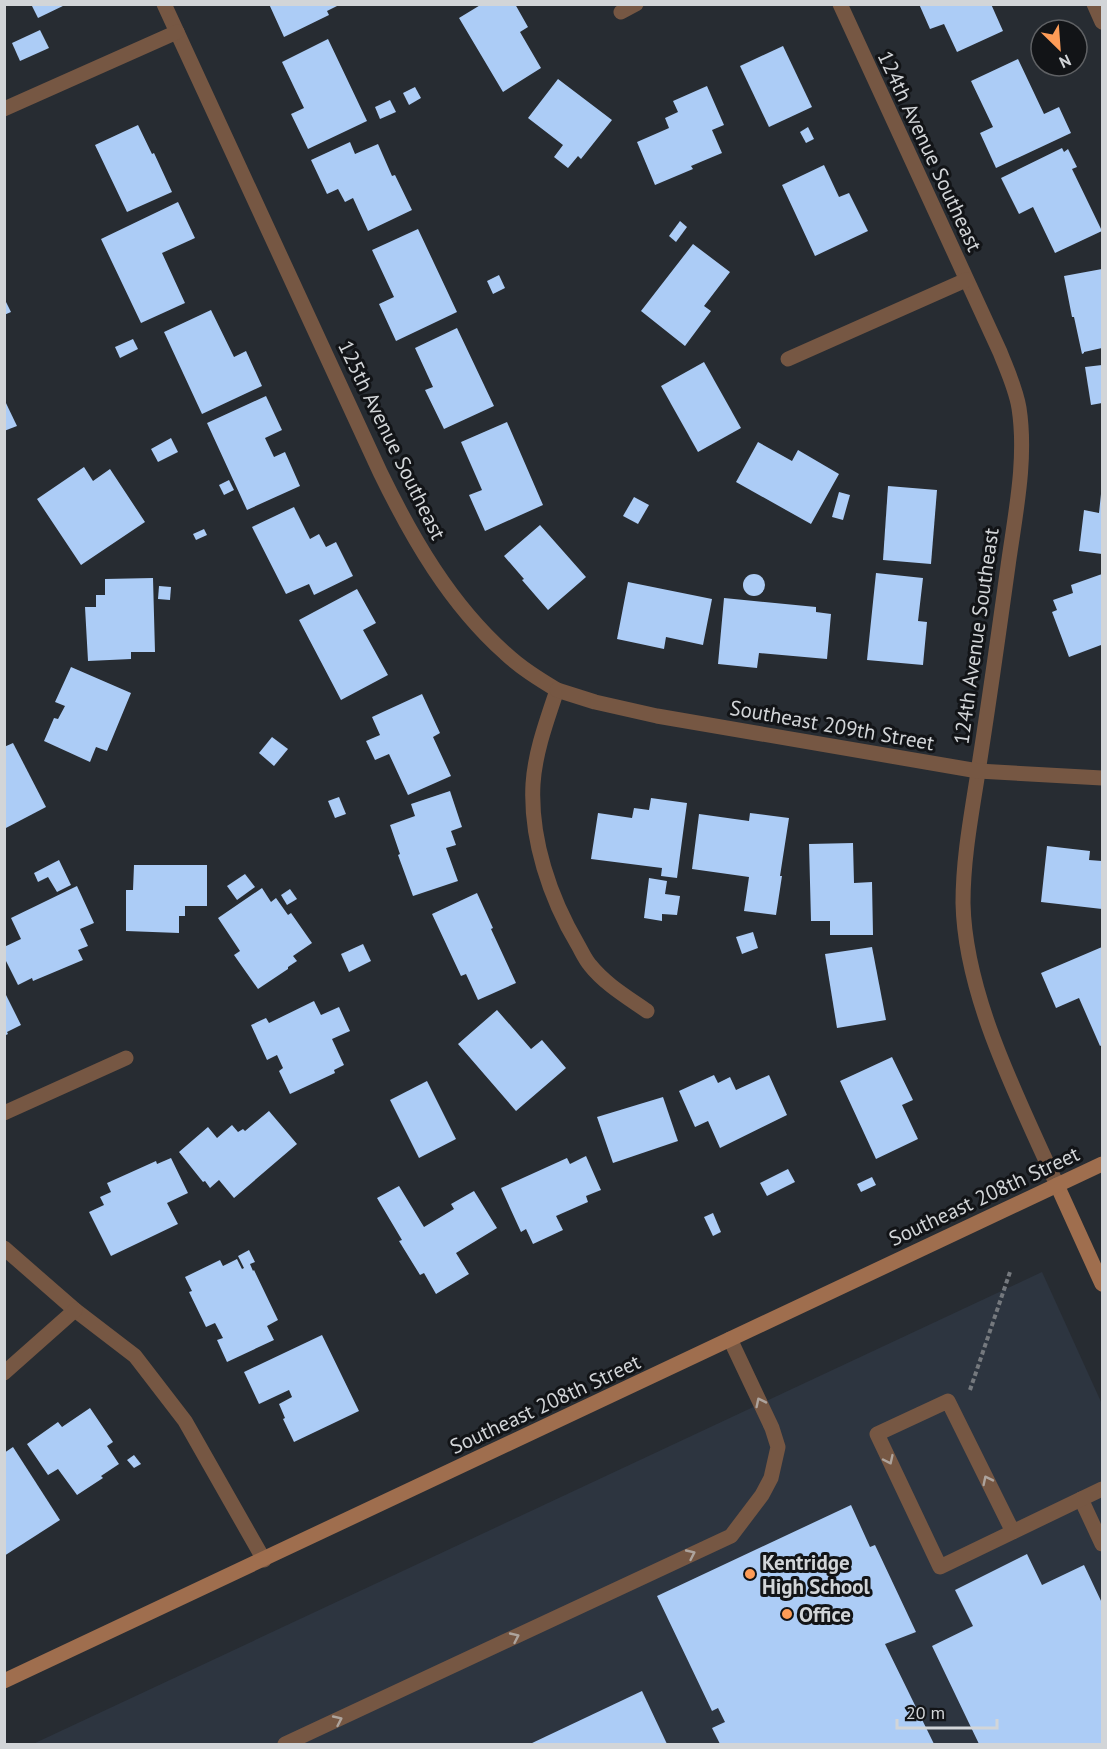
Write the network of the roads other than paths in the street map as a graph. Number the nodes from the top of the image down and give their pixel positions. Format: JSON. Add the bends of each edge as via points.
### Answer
{"nodes":[{"id":1,"x":164,"y":4,"type":"edge"},
{"id":2,"x":636,"y":4,"type":"edge"},
{"id":3,"x":840,"y":4,"type":"edge"},
{"id":4,"x":1094,"y":4,"type":"edge"},
{"id":5,"x":621,"y":12,"type":"dead end"},
{"id":6,"x":1102,"y":22,"type":"edge"},
{"id":7,"x":177,"y":32,"type":"junction"},
{"id":8,"x":4,"y":109,"type":"edge"},
{"id":9,"x":966,"y":280,"type":"junction"},
{"id":10,"x":788,"y":358,"type":"dead end"},
{"id":11,"x":557,"y":690,"type":"junction"},
{"id":12,"x":978,"y":771,"type":"junction"},
{"id":13,"x":1102,"y":778,"type":"edge"},
{"id":14,"x":647,"y":1011,"type":"dead end"},
{"id":15,"x":126,"y":1058,"type":"dead end"},
{"id":16,"x":4,"y":1113,"type":"edge"},
{"id":17,"x":1102,"y":1164,"type":"edge"},
{"id":18,"x":1057,"y":1185,"type":"junction"},
{"id":19,"x":4,"y":1248,"type":"edge"},
{"id":20,"x":1102,"y":1284,"type":"edge"},
{"id":21,"x":75,"y":1310,"type":"junction"},
{"id":22,"x":730,"y":1339,"type":"junction"},
{"id":23,"x":4,"y":1373,"type":"edge"},
{"id":24,"x":1102,"y":1489,"type":"edge"},
{"id":25,"x":1081,"y":1499,"type":"junction"},
{"id":26,"x":1013,"y":1532,"type":"junction"},
{"id":27,"x":1102,"y":1544,"type":"edge"},
{"id":28,"x":264,"y":1560,"type":"junction"},
{"id":29,"x":4,"y":1681,"type":"edge"},
{"id":30,"x":285,"y":1744,"type":"edge"}],
"edges":[{"from":1,"to":7,"type":"street","name":"125th Avenue Southeast"},
{"from":2,"to":5,"type":"street"},
{"from":3,"to":9,"type":"street","name":"124th Avenue Southeast"},
{"from":4,"to":6,"type":"street"},
{"from":7,"to":8,"type":"street"},
{"from":7,"to":11,"type":"street","name":"125th Avenue Southeast","via":[[380,472],[415,538],[435,571],[484,633],[505,654]]},
{"from":9,"to":10,"type":"street"},
{"from":9,"to":12,"type":"street","name":"124th Avenue Southeast","via":[[1011,379],[1019,408],[1020,437],[1020,474]]},
{"from":11,"to":12,"type":"street","name":"Southeast 209th Street","via":[[657,716]]},
{"from":11,"to":14,"type":"street","via":[[541,738],[533,783],[534,819],[541,854],[570,932],[590,965],[612,987]]},
{"from":12,"to":13,"type":"street","name":"Southeast 209th Street"},
{"from":12,"to":18,"type":"street","name":"124th Avenue Southeast","via":[[964,860],[965,938],[1001,1059]]},
{"from":15,"to":16,"type":"street"},
{"from":17,"to":18,"type":"main road","name":"Southeast 208th Street"},
{"from":18,"to":20,"type":"main road","name":"124th Avenue Southeast"},
{"from":18,"to":22,"type":"main road","name":"Southeast 208th Street"},
{"from":19,"to":21,"type":"street"},
{"from":21,"to":23,"type":"street"},
{"from":21,"to":28,"type":"street","via":[[135,1356],[184,1421]]},
{"from":22,"to":28,"type":"main road","name":"Southeast 208th Street"},
{"from":30,"to":22,"type":"street","one_way":true,"via":[[731,1536],[762,1496],[778,1447]]},
{"from":24,"to":25,"type":"street"},
{"from":25,"to":26,"type":"street"},
{"from":25,"to":27,"type":"street"},
{"from":26,"to":26,"type":"street","one_way":true,"via":[[948,1401],[877,1434],[940,1567]]},
{"from":28,"to":29,"type":"main road","name":"Southeast 208th Street"}]}
